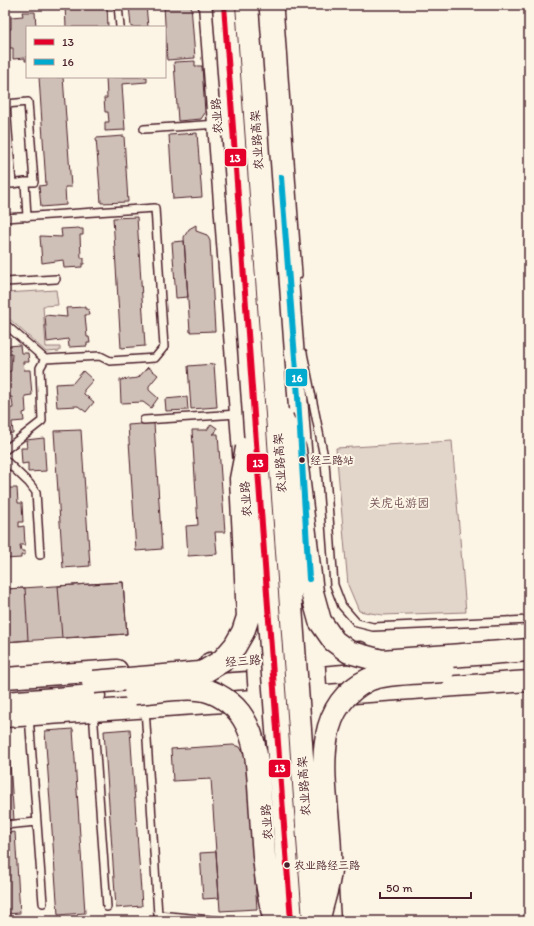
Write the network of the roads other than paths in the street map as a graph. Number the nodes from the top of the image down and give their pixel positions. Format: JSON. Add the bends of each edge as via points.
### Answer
{"nodes":[{"id":1,"x":118,"y":5,"type":"edge"},
{"id":2,"x":209,"y":5,"type":"edge"},
{"id":3,"x":224,"y":5,"type":"edge"},
{"id":4,"x":247,"y":5,"type":"edge"},
{"id":5,"x":268,"y":5,"type":"edge"},
{"id":6,"x":279,"y":5,"type":"edge"},
{"id":7,"x":120,"y":26,"type":"edge"},
{"id":8,"x":218,"y":124,"type":"junction"},
{"id":9,"x":144,"y":129,"type":"dead end"},
{"id":10,"x":25,"y":182,"type":"junction"},
{"id":11,"x":27,"y":217,"type":"junction"},
{"id":12,"x":5,"y":218,"type":"edge"},
{"id":13,"x":56,"y":279,"type":"dead end"},
{"id":14,"x":5,"y":282,"type":"edge"},
{"id":15,"x":298,"y":286,"type":"dead end"},
{"id":16,"x":5,"y":324,"type":"edge"},
{"id":17,"x":303,"y":349,"type":"dead end"},
{"id":18,"x":45,"y":360,"type":"junction"},
{"id":19,"x":276,"y":404,"type":"junction"},
{"id":20,"x":247,"y":415,"type":"junction"},
{"id":21,"x":144,"y":420,"type":"dead end"},
{"id":22,"x":5,"y":450,"type":"edge"},
{"id":23,"x":5,"y":460,"type":"edge"},
{"id":24,"x":40,"y":555,"type":"dead end"},
{"id":25,"x":529,"y":620,"type":"edge"},
{"id":26,"x":529,"y":640,"type":"edge"},
{"id":27,"x":529,"y":650,"type":"edge"},
{"id":28,"x":314,"y":656,"type":"junction"},
{"id":29,"x":256,"y":660,"type":"junction"},
{"id":30,"x":490,"y":660,"type":"junction"},
{"id":31,"x":529,"y":665,"type":"edge"},
{"id":32,"x":5,"y":678,"type":"edge"},
{"id":33,"x":529,"y":681,"type":"edge"},
{"id":34,"x":5,"y":689,"type":"edge"},
{"id":35,"x":93,"y":696,"type":"junction"},
{"id":36,"x":316,"y":696,"type":"junction"},
{"id":37,"x":259,"y":700,"type":"junction"},
{"id":38,"x":5,"y":703,"type":"edge"},
{"id":39,"x":145,"y":708,"type":"junction"},
{"id":40,"x":29,"y":715,"type":"junction"},
{"id":41,"x":5,"y":717,"type":"edge"},
{"id":42,"x":37,"y":822,"type":"junction"},
{"id":43,"x":5,"y":825,"type":"edge"},
{"id":44,"x":43,"y":903,"type":"dead end"},
{"id":45,"x":107,"y":907,"type":"dead end"},
{"id":46,"x":222,"y":921,"type":"edge"},
{"id":47,"x":275,"y":921,"type":"edge"},
{"id":48,"x":291,"y":921,"type":"edge"},
{"id":49,"x":314,"y":921,"type":"edge"},
{"id":50,"x":318,"y":921,"type":"edge"},
{"id":51,"x":330,"y":921,"type":"edge"}],
"edges":[{"from":1,"to":7,"type":"lane"},
{"from":2,"to":8,"type":"street","name":"农业路"},
{"from":3,"to":20,"type":"highway","name":"农业路高架","bridge":true},
{"from":4,"to":19,"type":"highway","name":"农业路高架","bridge":true},
{"from":5,"to":28,"type":"street","via":[[298,397]]},
{"from":6,"to":15,"type":"lane"},
{"from":8,"to":9,"type":"lane"},
{"from":8,"to":20,"type":"street","name":"农业路"},
{"from":10,"to":10,"type":"lane","via":[[34,182],[28,102],[6,104],[12,184]]},
{"from":10,"to":11,"type":"lane"},
{"from":11,"to":12,"type":"lane"},
{"from":11,"to":18,"type":"lane","via":[[155,208],[164,347],[155,358],[110,361],[100,356]]},
{"from":13,"to":14,"type":"lane"},
{"from":16,"to":18,"type":"lane"},
{"from":17,"to":25,"type":"lane","via":[[325,462],[334,585],[342,606],[357,623],[373,627]]},
{"from":18,"to":22,"type":"lane","via":[[40,368],[42,421]]},
{"from":19,"to":30,"type":"highway","bridge":true,"via":[[295,450],[312,592],[320,621],[334,641],[349,652],[382,661]]},
{"from":19,"to":49,"type":"highway","name":"农业路高架","bridge":true},
{"from":20,"to":21,"type":"lane"},
{"from":20,"to":29,"type":"street","name":"农业路"},
{"from":20,"to":35,"type":"highway","bridge":true,"via":[[241,479],[248,617],[243,632],[222,661],[200,673]]},
{"from":20,"to":48,"type":"highway","name":"农业路高架","bridge":true},
{"from":23,"to":24,"type":"lane","via":[[36,492]]},
{"from":26,"to":28,"type":"street","name":"经三路"},
{"from":27,"to":30,"type":"highway"},
{"from":28,"to":29,"type":"street","name":"经三路"},
{"from":28,"to":36,"type":"street"},
{"from":29,"to":32,"type":"street","name":"经三路"},
{"from":29,"to":37,"type":"street","name":"农业路"},
{"from":30,"to":31,"type":"highway"},
{"from":30,"to":50,"type":"highway","bridge":true,"via":[[383,676],[369,680],[341,702],[326,733],[324,773],[330,870]]},
{"from":33,"to":36,"type":"street"},
{"from":34,"to":35,"type":"highway"},
{"from":35,"to":38,"type":"highway"},
{"from":35,"to":39,"type":"street"},
{"from":35,"to":40,"type":"street"},
{"from":35,"to":45,"type":"lane"},
{"from":35,"to":47,"type":"highway","bridge":true,"via":[[199,689],[218,695],[234,706],[244,718],[252,737],[257,765],[266,877]]},
{"from":36,"to":37,"type":"street"},
{"from":36,"to":51,"type":"street"},
{"from":37,"to":39,"type":"street"},
{"from":37,"to":47,"type":"street","name":"农业路"},
{"from":39,"to":46,"type":"lane","via":[[158,915]]},
{"from":40,"to":41,"type":"street"},
{"from":40,"to":42,"type":"lane"},
{"from":42,"to":43,"type":"lane"},
{"from":42,"to":44,"type":"lane"}]}
